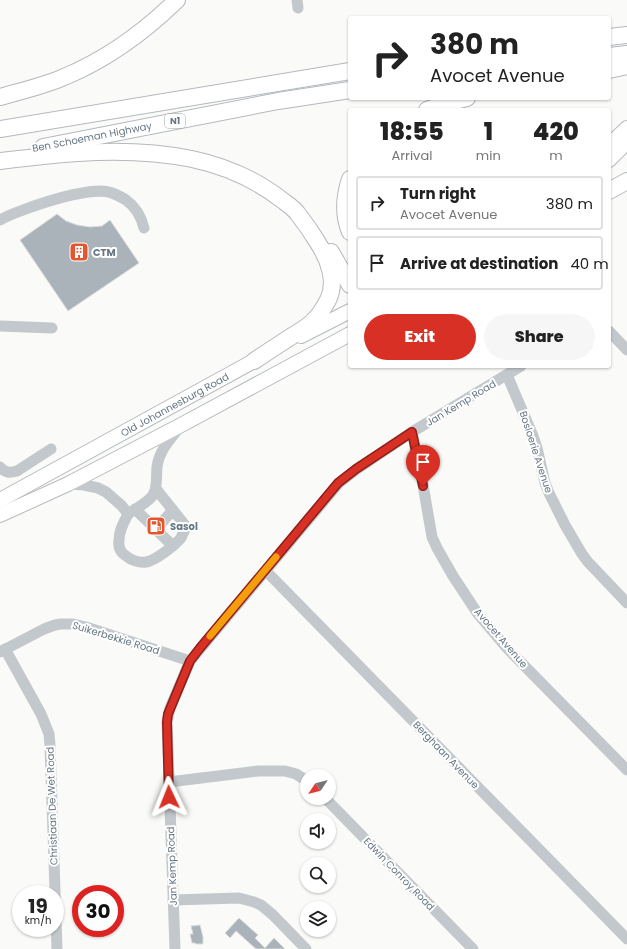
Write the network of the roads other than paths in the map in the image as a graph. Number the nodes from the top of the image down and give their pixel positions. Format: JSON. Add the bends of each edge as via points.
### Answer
{"nodes":[{"id":1,"x":177,"y":0,"type":"edge"},
{"id":2,"x":627,"y":35,"type":"edge"},
{"id":3,"x":611,"y":37,"type":"edge"},
{"id":4,"x":627,"y":54,"type":"edge"},
{"id":5,"x":611,"y":56,"type":"edge"},
{"id":6,"x":627,"y":66,"type":"edge"},
{"id":7,"x":611,"y":70,"type":"edge"},
{"id":8,"x":348,"y":71,"type":"edge"},
{"id":9,"x":348,"y":90,"type":"edge"},
{"id":10,"x":0,"y":97,"type":"edge"},
{"id":11,"x":459,"y":100,"type":"edge"},
{"id":12,"x":433,"y":108,"type":"edge"},
{"id":13,"x":627,"y":128,"type":"edge"},
{"id":14,"x":0,"y":129,"type":"edge"},
{"id":15,"x":627,"y":142,"type":"edge"},
{"id":16,"x":611,"y":143,"type":"edge"},
{"id":17,"x":0,"y":155,"type":"edge"},
{"id":18,"x":611,"y":158,"type":"edge"},
{"id":19,"x":0,"y":162,"type":"edge"},
{"id":20,"x":627,"y":181,"type":"edge"},
{"id":21,"x":348,"y":185,"type":"edge"},
{"id":22,"x":611,"y":190,"type":"edge"},
{"id":23,"x":297,"y":213,"type":"junction"},
{"id":24,"x":0,"y":220,"type":"edge"},
{"id":25,"x":348,"y":224,"type":"edge"},
{"id":26,"x":144,"y":228,"type":"dead end"},
{"id":27,"x":348,"y":282,"type":"edge"},
{"id":28,"x":348,"y":312,"type":"edge"},
{"id":29,"x":0,"y":326,"type":"edge"},
{"id":30,"x":52,"y":328,"type":"dead end"},
{"id":31,"x":611,"y":333,"type":"edge"},
{"id":32,"x":348,"y":335,"type":"edge"},
{"id":33,"x":627,"y":350,"type":"edge"},
{"id":34,"x":254,"y":361,"type":"junction"},
{"id":35,"x":518,"y":368,"type":"edge"},
{"id":36,"x":507,"y":375,"type":"junction"},
{"id":37,"x":183,"y":424,"type":"junction"},
{"id":38,"x":412,"y":432,"type":"junction"},
{"id":39,"x":51,"y":449,"type":"dead end"},
{"id":40,"x":0,"y":467,"type":"edge"},
{"id":41,"x":68,"y":484,"type":"junction"},
{"id":42,"x":156,"y":489,"type":"junction"},
{"id":43,"x":0,"y":500,"type":"edge"},
{"id":44,"x":173,"y":510,"type":"junction"},
{"id":45,"x":132,"y":511,"type":"junction"},
{"id":46,"x":0,"y":515,"type":"edge"},
{"id":47,"x":156,"y":529,"type":"junction"},
{"id":48,"x":173,"y":546,"type":"junction"},
{"id":49,"x":266,"y":571,"type":"junction"},
{"id":50,"x":627,"y":603,"type":"edge"},
{"id":51,"x":3,"y":650,"type":"edge"},
{"id":52,"x":190,"y":661,"type":"junction"},
{"id":53,"x":627,"y":770,"type":"edge"},
{"id":54,"x":300,"y":777,"type":"edge"},
{"id":55,"x":169,"y":782,"type":"junction"},
{"id":56,"x":332,"y":805,"type":"edge"},
{"id":57,"x":173,"y":900,"type":"junction"},
{"id":58,"x":627,"y":939,"type":"edge"},
{"id":59,"x":57,"y":949,"type":"edge"},
{"id":60,"x":175,"y":949,"type":"edge"},
{"id":61,"x":306,"y":949,"type":"edge"},
{"id":62,"x":473,"y":949,"type":"edge"}],
"edges":[{"from":1,"to":10,"type":"highway","via":[[160,17],[96,62],[63,78]]},
{"from":2,"to":3,"type":"highway"},
{"from":4,"to":5,"type":"highway"},
{"from":6,"to":7,"type":"highway"},
{"from":8,"to":14,"type":"highway","number":"N1"},
{"from":9,"to":17,"type":"highway","name":"Ben Schoeman Highway","number":"N1","via":[[278,101]]},
{"from":11,"to":12,"type":"highway"},
{"from":13,"to":16,"type":"main road"},
{"from":15,"to":18,"type":"main road"},
{"from":19,"to":23,"type":"highway","via":[[102,151],[145,152],[191,159],[229,169],[258,183]]},
{"from":20,"to":22,"type":"highway"},
{"from":21,"to":25,"type":"highway","via":[[345,207]]},
{"from":23,"to":27,"type":"highway","via":[[308,221],[320,236]]},
{"from":23,"to":34,"type":"highway","via":[[329,262],[331,291],[321,313],[314,321]]},
{"from":24,"to":26,"type":"street","via":[[59,197],[99,191],[111,192],[130,203],[137,210]]},
{"from":28,"to":34,"type":"main road","name":"Old Johannesburg Road"},
{"from":29,"to":30,"type":"street"},
{"from":31,"to":33,"type":"street"},
{"from":32,"to":37,"type":"main road","name":"Old Johannesburg Road"},
{"from":34,"to":43,"type":"main road","name":"Old Johannesburg Road"},
{"from":35,"to":36,"type":"street","name":"Jan Kemp Road"},
{"from":36,"to":38,"type":"street","name":"Jan Kemp Road"},
{"from":36,"to":50,"type":"street","name":"Bosloerie Avenue","via":[[533,436],[545,483],[564,525],[585,558]]},
{"from":37,"to":41,"type":"main road","name":"Old Johannesburg Road"},
{"from":37,"to":42,"type":"street","via":[[161,454],[157,467]]},
{"from":38,"to":49,"type":"street","name":"Jan Kemp Road","via":[[338,483]]},
{"from":38,"to":53,"type":"street","name":"Avocet Avenue","via":[[432,537],[453,576],[478,614],[506,647]]},
{"from":39,"to":40,"type":"street","via":[[17,471],[6,472]]},
{"from":41,"to":45,"type":"street","via":[[98,488]]},
{"from":41,"to":46,"type":"main road","name":"Old Johannesburg Road"},
{"from":42,"to":44,"type":"street"},
{"from":42,"to":45,"type":"street","via":[[150,499]]},
{"from":44,"to":47,"type":"street"},
{"from":44,"to":48,"type":"street","via":[[185,529]]},
{"from":45,"to":47,"type":"street"},
{"from":45,"to":48,"type":"street","via":[[122,528],[119,540],[123,554],[129,559],[147,562]]},
{"from":47,"to":48,"type":"street"},
{"from":49,"to":52,"type":"street","name":"Jan Kemp Road"},
{"from":49,"to":58,"type":"street","name":"Berghaan Avenue"},
{"from":51,"to":52,"type":"street","name":"Suikerbekkie Road","via":[[44,629],[55,625],[73,624]]},
{"from":51,"to":59,"type":"street","name":"Christiaan De Wet Road","via":[[41,714],[49,734]]},
{"from":52,"to":55,"type":"street","name":"Jan Kemp Road","via":[[168,714]]},
{"from":54,"to":55,"type":"street","via":[[285,771],[258,771]]},
{"from":55,"to":57,"type":"street","name":"Jan Kemp Road"},
{"from":56,"to":62,"type":"street","name":"Edwin Conroy Road"},
{"from":57,"to":60,"type":"street","name":"Jan Kemp Road"},
{"from":57,"to":61,"type":"street","via":[[239,898],[254,902],[273,915]]}]}
